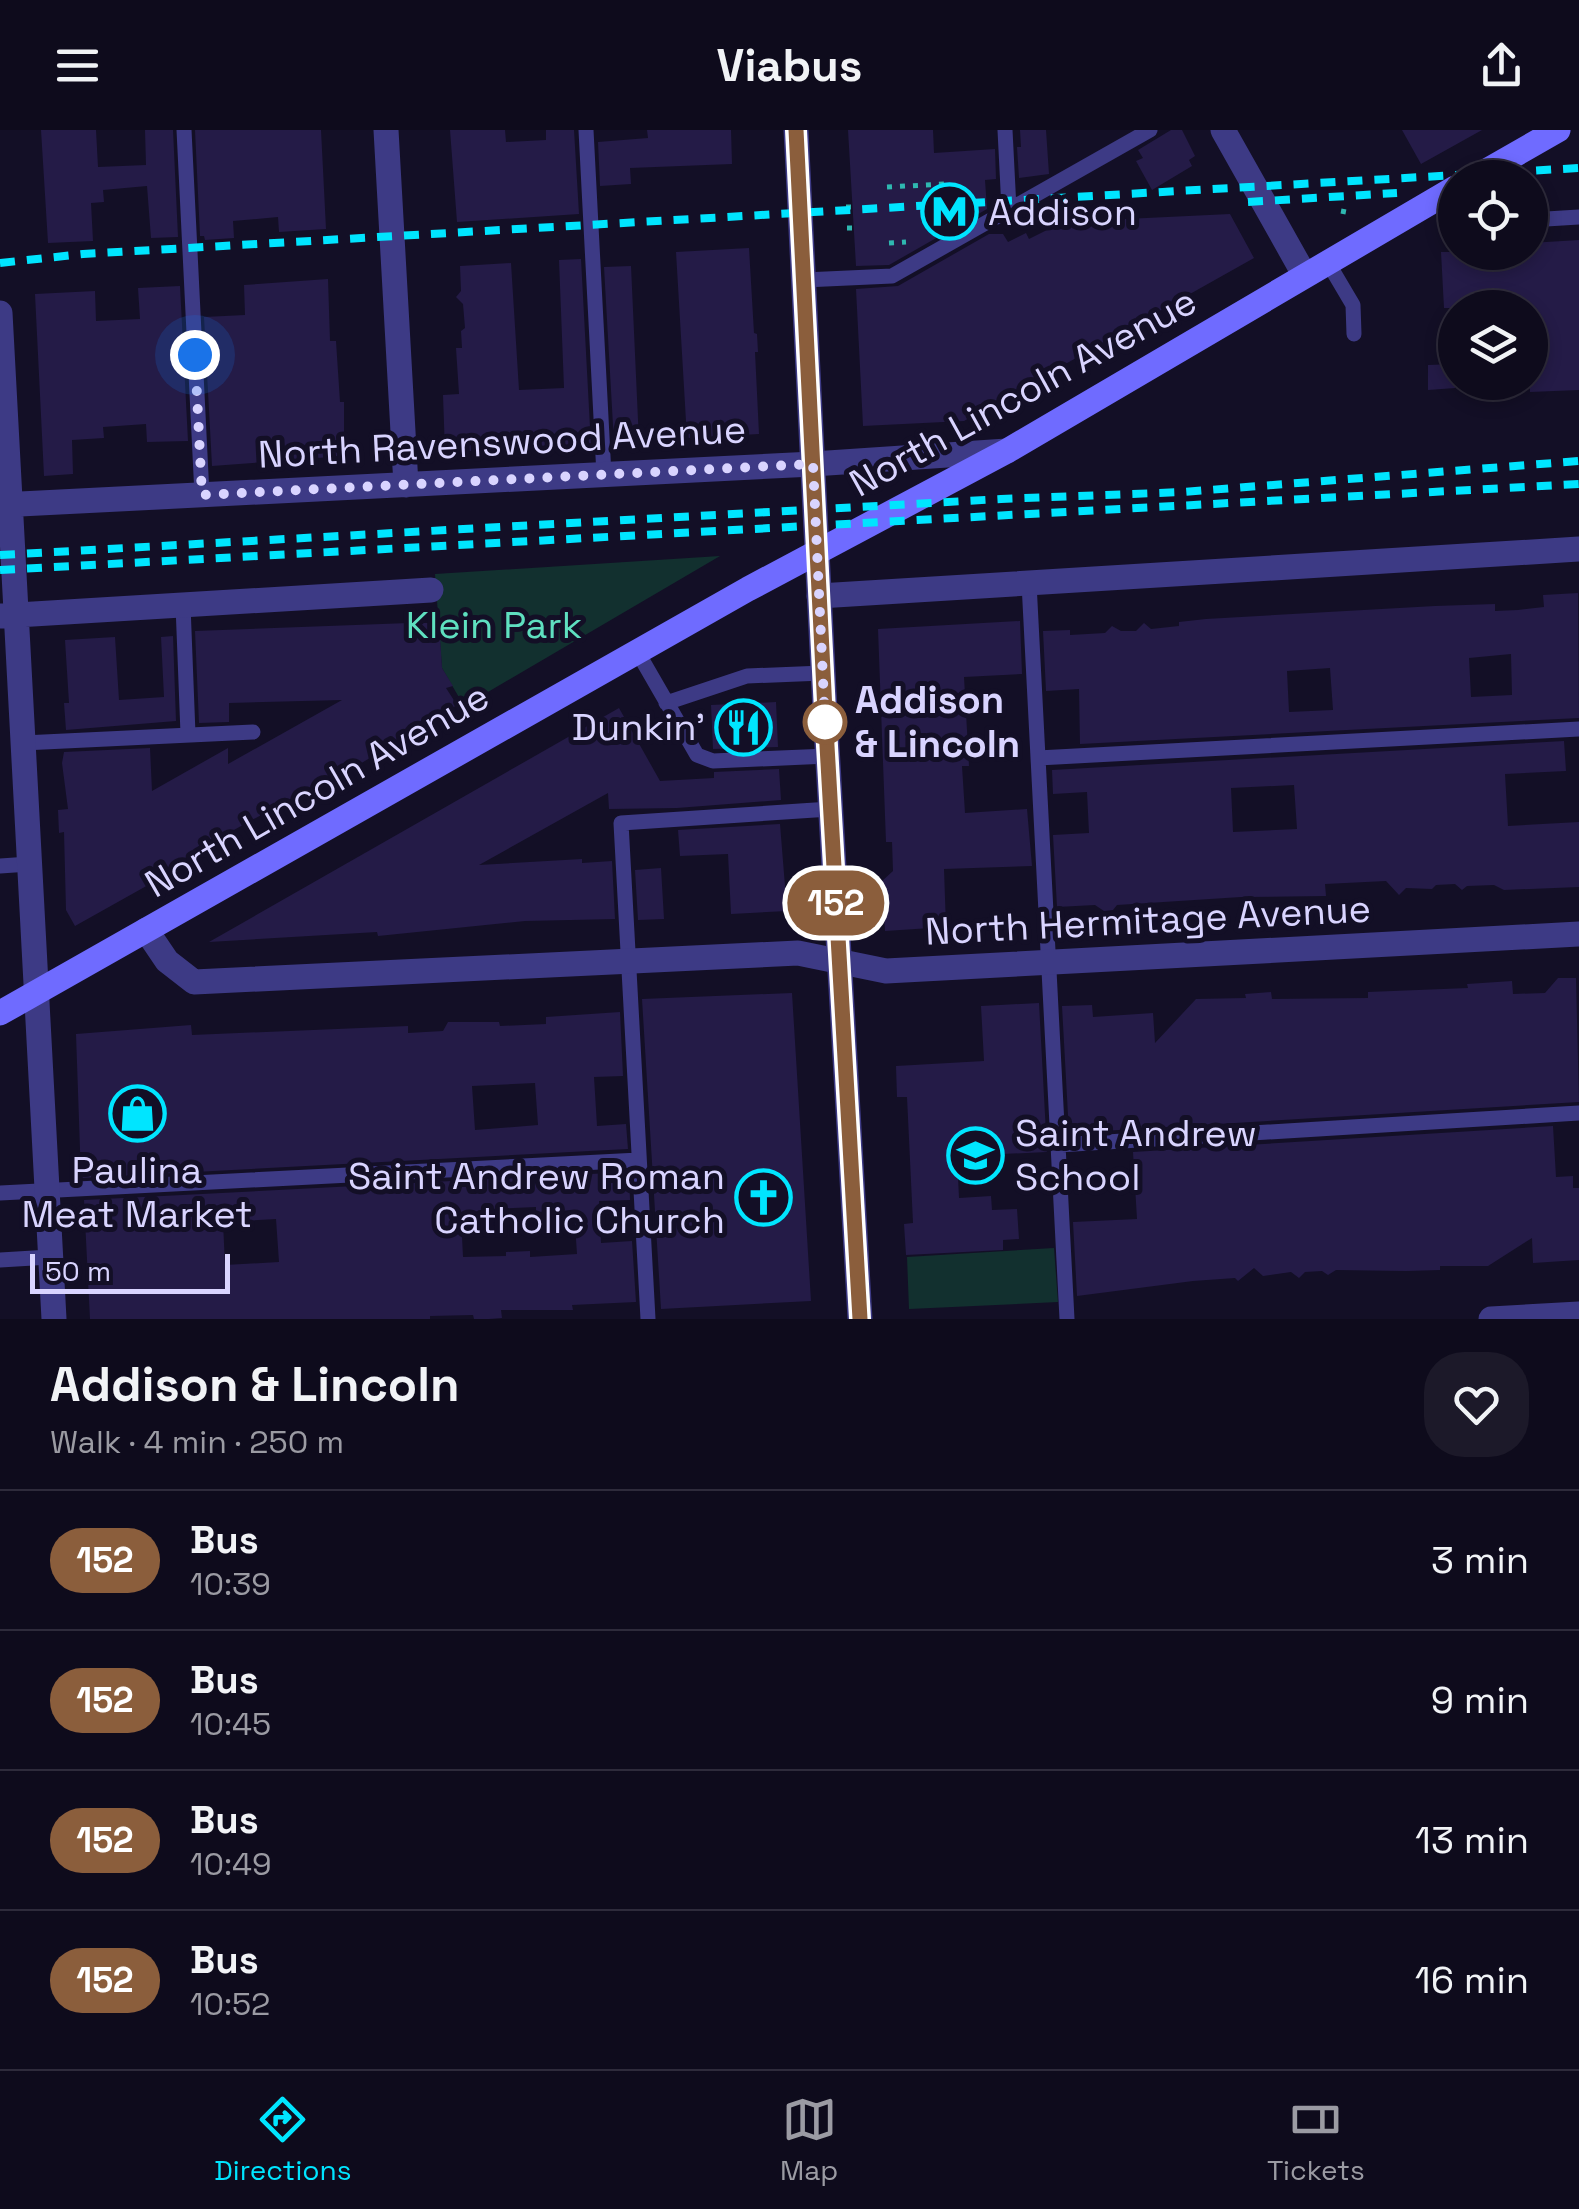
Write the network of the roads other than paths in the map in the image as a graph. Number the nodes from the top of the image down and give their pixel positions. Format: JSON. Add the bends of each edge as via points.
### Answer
{"nodes":[{"id":1,"x":184,"y":130,"type":"edge"},
{"id":2,"x":386,"y":130,"type":"edge"},
{"id":3,"x":586,"y":130,"type":"edge"},
{"id":4,"x":796,"y":130,"type":"edge"},
{"id":5,"x":1005,"y":130,"type":"edge"},
{"id":6,"x":1150,"y":130,"type":"edge"},
{"id":7,"x":1223,"y":130,"type":"edge"},
{"id":8,"x":1558,"y":130,"type":"edge"},
{"id":9,"x":1506,"y":160,"type":"edge"},
{"id":10,"x":1438,"y":199,"type":"edge"},
{"id":11,"x":1009,"y":209,"type":"junction"},
{"id":12,"x":1579,"y":218,"type":"edge"},
{"id":13,"x":1548,"y":219,"type":"edge"},
{"id":14,"x":1327,"y":261,"type":"junction"},
{"id":15,"x":1304,"y":274,"type":"junction"},
{"id":16,"x":804,"y":280,"type":"junction"},
{"id":17,"x":0,"y":313,"type":"edge"},
{"id":18,"x":1354,"y":334,"type":"dead end"},
{"id":19,"x":1007,"y":450,"type":"junction"},
{"id":20,"x":813,"y":464,"type":"junction"},
{"id":21,"x":604,"y":474,"type":"junction"},
{"id":22,"x":406,"y":485,"type":"junction"},
{"id":23,"x":202,"y":495,"type":"junction"},
{"id":24,"x":5,"y":505,"type":"edge"},
{"id":25,"x":1579,"y":549,"type":"edge"},
{"id":26,"x":817,"y":551,"type":"junction"},
{"id":27,"x":1029,"y":583,"type":"junction"},
{"id":28,"x":432,"y":590,"type":"dead end"},
{"id":29,"x":819,"y":596,"type":"junction"},
{"id":30,"x":183,"y":605,"type":"junction"},
{"id":31,"x":8,"y":616,"type":"edge"},
{"id":32,"x":637,"y":651,"type":"junction"},
{"id":33,"x":823,"y":672,"type":"junction"},
{"id":34,"x":666,"y":703,"type":"junction"},
{"id":35,"x":1579,"y":729,"type":"edge"},
{"id":36,"x":252,"y":732,"type":"dead end"},
{"id":37,"x":188,"y":734,"type":"junction"},
{"id":38,"x":23,"y":743,"type":"junction"},
{"id":39,"x":828,"y":756,"type":"junction"},
{"id":40,"x":1038,"y":758,"type":"junction"},
{"id":41,"x":830,"y":809,"type":"junction"},
{"id":42,"x":30,"y":864,"type":"junction"},
{"id":43,"x":0,"y":866,"type":"edge"},
{"id":44,"x":146,"y":930,"type":"junction"},
{"id":45,"x":1579,"y":934,"type":"edge"},
{"id":46,"x":629,"y":961,"type":"junction"},
{"id":47,"x":839,"y":961,"type":"junction"},
{"id":48,"x":1049,"y":962,"type":"junction"},
{"id":49,"x":35,"y":994,"type":"junction"},
{"id":50,"x":0,"y":1013,"type":"edge"},
{"id":51,"x":1579,"y":1113,"type":"edge"},
{"id":52,"x":1058,"y":1145,"type":"junction"},
{"id":53,"x":639,"y":1160,"type":"junction"},
{"id":54,"x":46,"y":1190,"type":"junction"},
{"id":55,"x":0,"y":1193,"type":"edge"},
{"id":56,"x":50,"y":1257,"type":"junction"},
{"id":57,"x":0,"y":1260,"type":"edge"},
{"id":58,"x":1579,"y":1314,"type":"edge"},
{"id":59,"x":54,"y":1319,"type":"edge"},
{"id":60,"x":648,"y":1319,"type":"edge"},
{"id":61,"x":860,"y":1319,"type":"edge"},
{"id":62,"x":1067,"y":1319,"type":"edge"},
{"id":63,"x":1491,"y":1319,"type":"edge"}],
"edges":[{"from":1,"to":23,"type":"lane"},
{"from":2,"to":22,"type":"street"},
{"from":3,"to":21,"type":"lane"},
{"from":4,"to":16,"type":"street"},
{"from":5,"to":11,"type":"lane"},
{"from":6,"to":11,"type":"lane"},
{"from":7,"to":15,"type":"street"},
{"from":8,"to":9,"type":"main road","name":"North Lincoln Avenue"},
{"from":10,"to":14,"type":"main road","name":"North Lincoln Avenue"},
{"from":11,"to":16,"type":"lane","via":[[892,276]]},
{"from":12,"to":13,"type":"lane"},
{"from":14,"to":15,"type":"main road","name":"North Lincoln Avenue"},
{"from":14,"to":18,"type":"lane","via":[[1353,306]]},
{"from":15,"to":19,"type":"main road","name":"North Lincoln Avenue"},
{"from":16,"to":20,"type":"street"},
{"from":17,"to":24,"type":"street"},
{"from":19,"to":20,"type":"street","name":"North Ravenswood Avenue"},
{"from":19,"to":26,"type":"main road","name":"North Lincoln Avenue"},
{"from":20,"to":21,"type":"street","name":"North Ravenswood Avenue"},
{"from":20,"to":26,"type":"street"},
{"from":21,"to":22,"type":"street","name":"North Ravenswood Avenue"},
{"from":22,"to":23,"type":"street","name":"North Ravenswood Avenue"},
{"from":23,"to":24,"type":"street","name":"North Ravenswood Avenue"},
{"from":24,"to":31,"type":"street"},
{"from":25,"to":27,"type":"street"},
{"from":26,"to":29,"type":"street"},
{"from":26,"to":32,"type":"main road","name":"North Lincoln Avenue"},
{"from":27,"to":29,"type":"street"},
{"from":27,"to":40,"type":"lane"},
{"from":28,"to":30,"type":"street"},
{"from":29,"to":33,"type":"street"},
{"from":30,"to":31,"type":"street"},
{"from":30,"to":37,"type":"lane"},
{"from":31,"to":38,"type":"street"},
{"from":32,"to":34,"type":"lane"},
{"from":32,"to":44,"type":"main road","name":"North Lincoln Avenue"},
{"from":33,"to":34,"type":"lane","via":[[747,676]]},
{"from":33,"to":39,"type":"street"},
{"from":34,"to":39,"type":"lane","via":[[697,755],[713,761]]},
{"from":35,"to":40,"type":"lane"},
{"from":36,"to":37,"type":"lane"},
{"from":37,"to":38,"type":"lane"},
{"from":38,"to":42,"type":"street"},
{"from":39,"to":41,"type":"street"},
{"from":40,"to":48,"type":"lane"},
{"from":41,"to":46,"type":"lane","via":[[621,822]]},
{"from":41,"to":47,"type":"street"},
{"from":42,"to":43,"type":"lane"},
{"from":42,"to":49,"type":"street"},
{"from":44,"to":46,"type":"street","name":"North Hermitage Avenue","via":[[166,961],[194,982]]},
{"from":44,"to":49,"type":"main road","name":"North Lincoln Avenue"},
{"from":45,"to":48,"type":"street","name":"North Hermitage Avenue"},
{"from":46,"to":47,"type":"street","name":"North Hermitage Avenue","via":[[798,953]]},
{"from":46,"to":53,"type":"lane"},
{"from":47,"to":48,"type":"street","name":"North Hermitage Avenue","via":[[886,972]]},
{"from":47,"to":61,"type":"street"},
{"from":48,"to":52,"type":"lane"},
{"from":49,"to":50,"type":"main road","name":"North Lincoln Avenue"},
{"from":49,"to":54,"type":"street"},
{"from":51,"to":52,"type":"lane"},
{"from":52,"to":62,"type":"lane"},
{"from":53,"to":54,"type":"lane"},
{"from":53,"to":60,"type":"lane"},
{"from":54,"to":55,"type":"lane"},
{"from":54,"to":56,"type":"street"},
{"from":56,"to":57,"type":"lane"},
{"from":56,"to":59,"type":"street"},
{"from":58,"to":63,"type":"street"}]}
